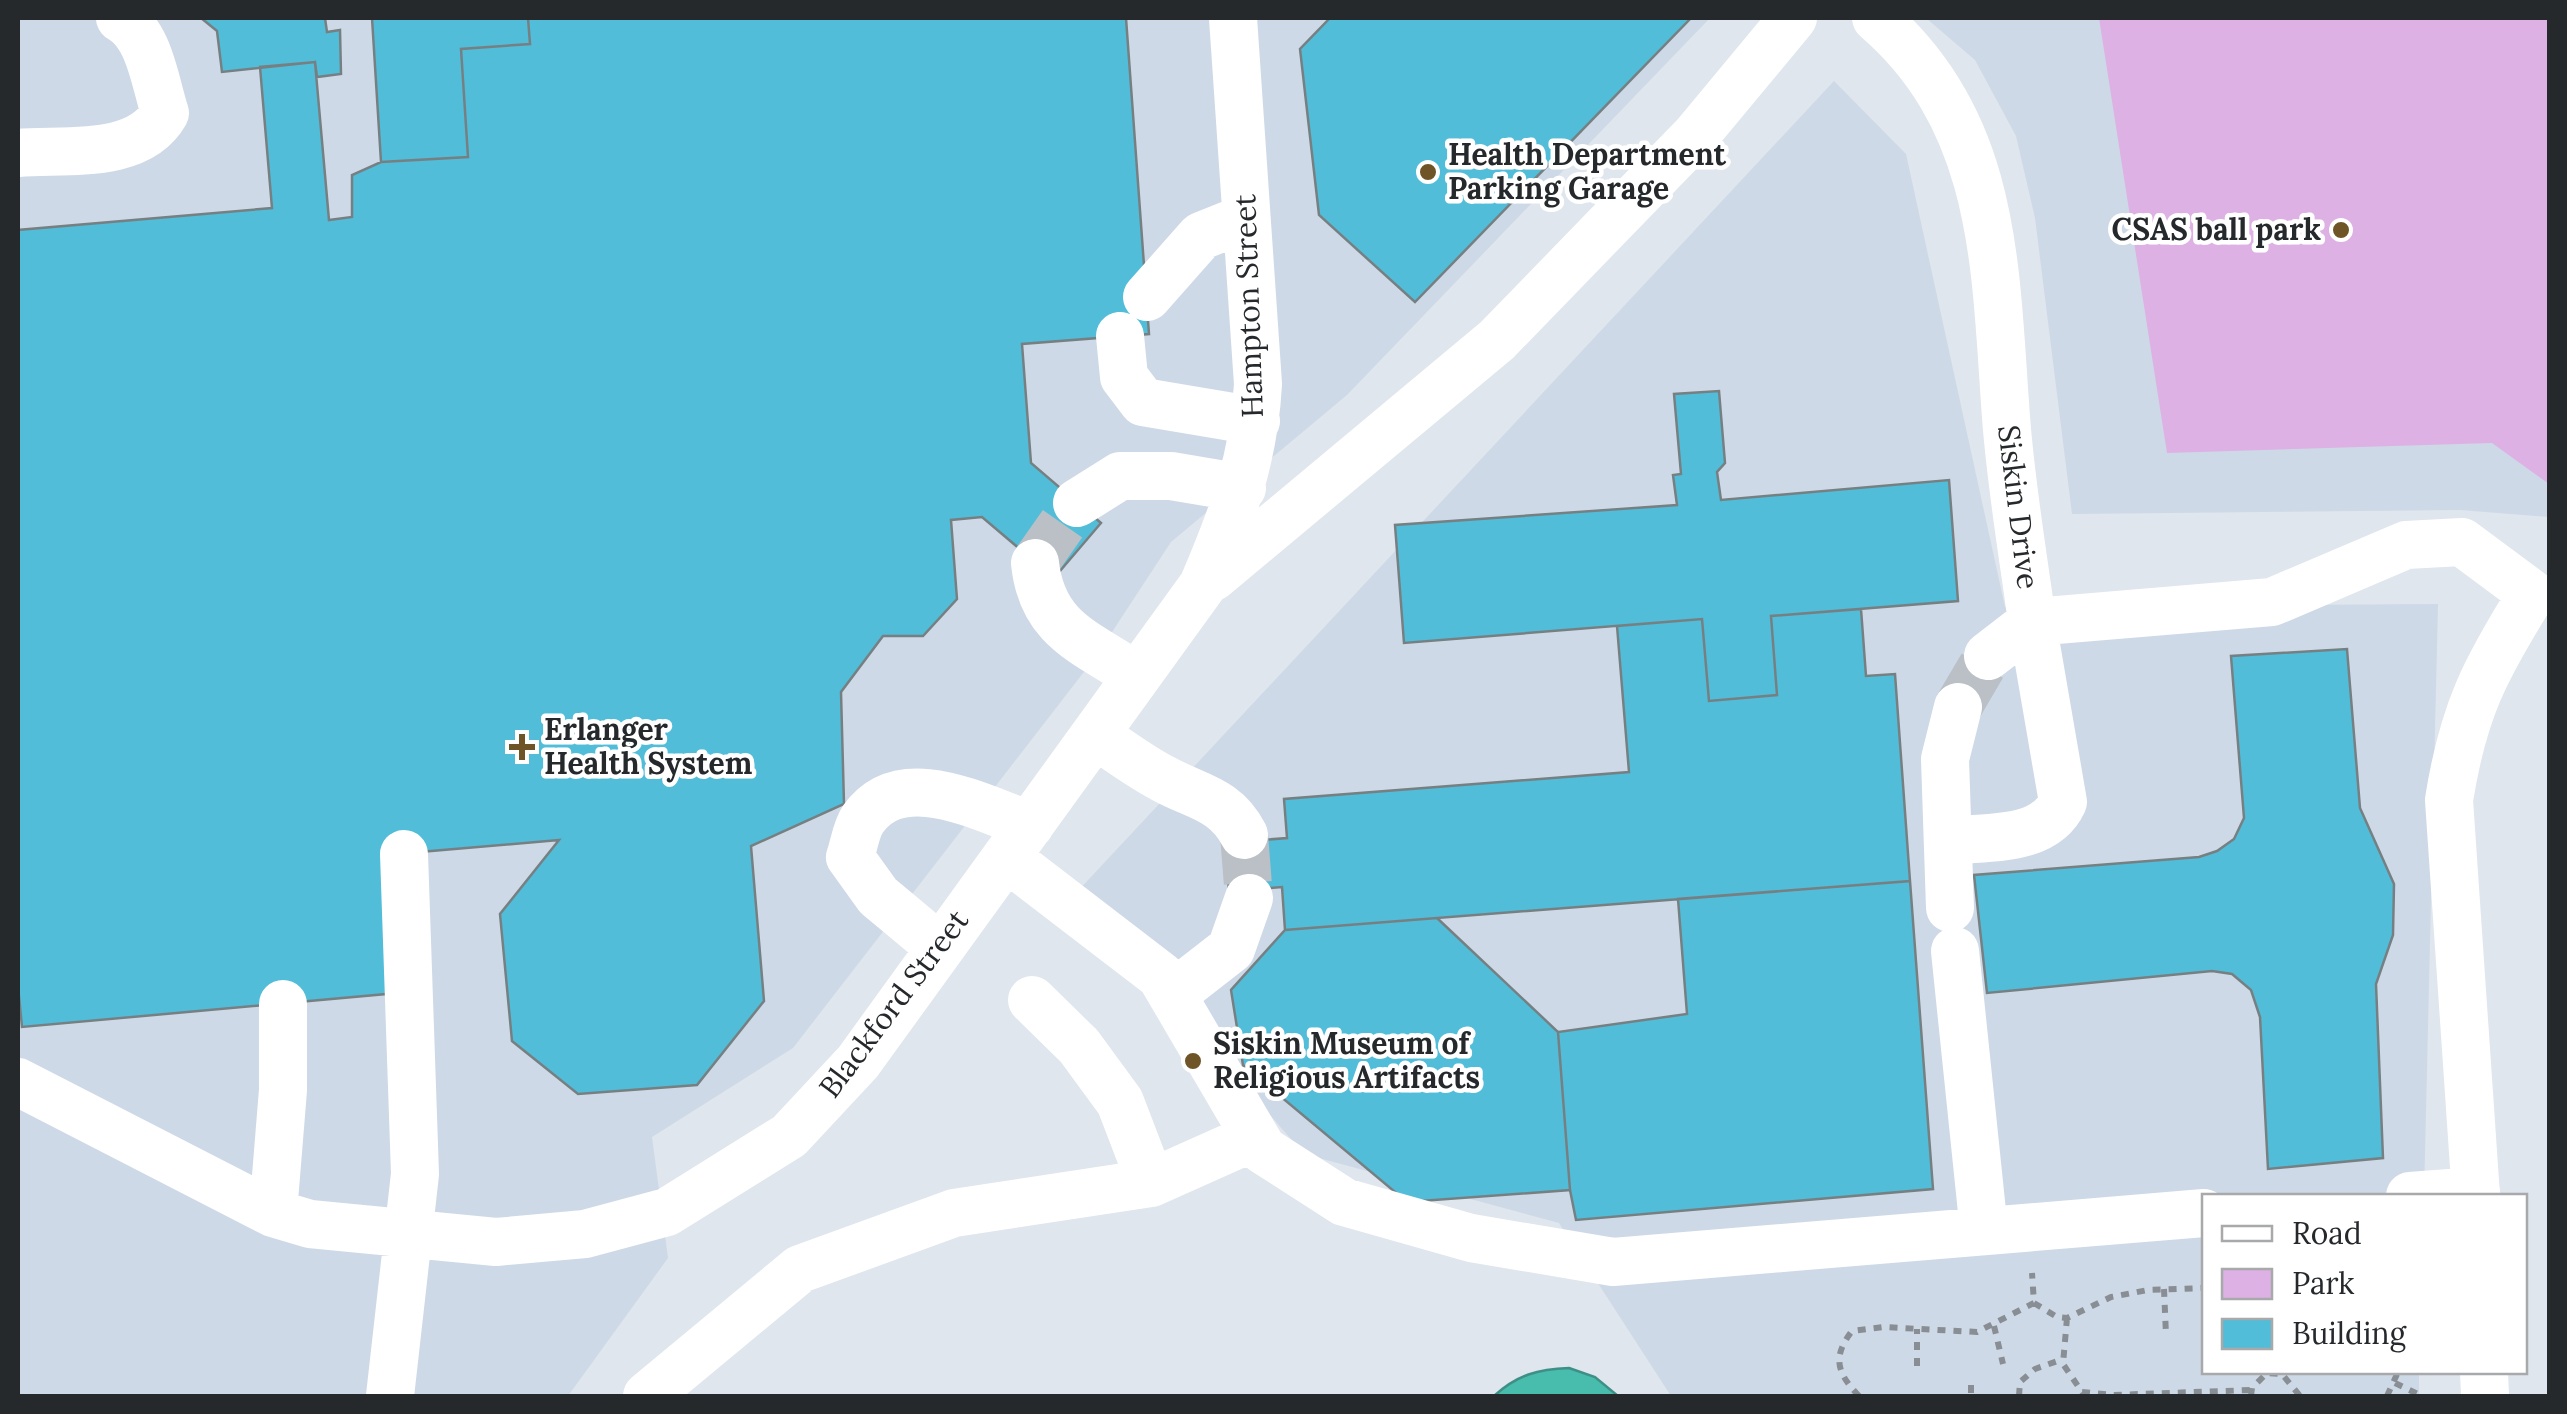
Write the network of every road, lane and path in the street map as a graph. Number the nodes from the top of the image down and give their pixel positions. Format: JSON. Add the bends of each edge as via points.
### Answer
{"nodes":[{"id":1,"x":120,"y":18,"type":"edge"},
{"id":2,"x":1234,"y":18,"type":"edge"},
{"id":3,"x":1794,"y":18,"type":"edge"},
{"id":4,"x":1876,"y":18,"type":"edge"},
{"id":5,"x":18,"y":153,"type":"edge"},
{"id":6,"x":1246,"y":218,"type":"junction"},
{"id":7,"x":1146,"y":297,"type":"dead end"},
{"id":8,"x":1120,"y":336,"type":"dead end"},
{"id":9,"x":1256,"y":421,"type":"junction"},
{"id":10,"x":1242,"y":488,"type":"junction"},
{"id":11,"x":1077,"y":503,"type":"tunnel mouth"},
{"id":12,"x":1035,"y":563,"type":"dead end"},
{"id":13,"x":1203,"y":586,"type":"junction"},
{"id":14,"x":2541,"y":591,"type":"edge"},
{"id":15,"x":2032,"y":622,"type":"junction"},
{"id":16,"x":1988,"y":656,"type":"tunnel mouth"},
{"id":17,"x":1137,"y":676,"type":"junction"},
{"id":18,"x":1958,"y":707,"type":"tunnel mouth"},
{"id":19,"x":1095,"y":734,"type":"junction"},
{"id":20,"x":1244,"y":835,"type":"tunnel mouth"},
{"id":21,"x":1018,"y":841,"type":"junction"},
{"id":22,"x":1948,"y":841,"type":"junction"},
{"id":23,"x":404,"y":854,"type":"dead end"},
{"id":24,"x":1248,"y":898,"type":"tunnel mouth"},
{"id":25,"x":938,"y":946,"type":"junction"},
{"id":26,"x":1172,"y":996,"type":"junction"},
{"id":27,"x":1032,"y":1000,"type":"dead end"},
{"id":28,"x":283,"y":1004,"type":"dead end"},
{"id":29,"x":18,"y":1082,"type":"edge"},
{"id":30,"x":1254,"y":1138,"type":"junction"},
{"id":31,"x":1151,"y":1183,"type":"junction"},
{"id":32,"x":2476,"y":1194,"type":"edge"},
{"id":33,"x":273,"y":1213,"type":"junction"},
{"id":34,"x":2202,"y":1213,"type":"edge"},
{"id":35,"x":1984,"y":1231,"type":"junction"},
{"id":36,"x":410,"y":1234,"type":"junction"},
{"id":37,"x":2032,"y":1269,"type":"dead end"},
{"id":38,"x":2202,"y":1288,"type":"edge"},
{"id":39,"x":2164,"y":1289,"type":"junction"},
{"id":40,"x":2034,"y":1303,"type":"junction"},
{"id":41,"x":2067,"y":1318,"type":"junction"},
{"id":42,"x":1994,"y":1326,"type":"junction"},
{"id":43,"x":1917,"y":1329,"type":"junction"},
{"id":44,"x":2166,"y":1335,"type":"dead end"},
{"id":45,"x":2064,"y":1359,"type":"junction"},
{"id":46,"x":2003,"y":1364,"type":"dead end"},
{"id":47,"x":1917,"y":1366,"type":"dead end"},
{"id":48,"x":2282,"y":1374,"type":"edge"},
{"id":49,"x":2397,"y":1374,"type":"edge"},
{"id":50,"x":2395,"y":1383,"type":"junction"},
{"id":51,"x":1970,"y":1385,"type":"dead end"},
{"id":52,"x":2251,"y":1393,"type":"edge"},
{"id":53,"x":390,"y":1396,"type":"edge"},
{"id":54,"x":648,"y":1396,"type":"edge"},
{"id":55,"x":1859,"y":1396,"type":"edge"},
{"id":56,"x":1971,"y":1396,"type":"edge"},
{"id":57,"x":2018,"y":1396,"type":"edge"},
{"id":58,"x":2300,"y":1396,"type":"edge"},
{"id":59,"x":2388,"y":1396,"type":"edge"},
{"id":60,"x":2422,"y":1396,"type":"edge"}],
"edges":[{"from":1,"to":5,"type":"street","via":[[143,43],[165,113],[155,130],[135,144]]},
{"from":2,"to":6,"type":"street","name":"Hampton Street"},
{"from":3,"to":13,"type":"street","via":[[1696,136],[1497,340]]},
{"from":4,"to":15,"type":"street","name":"Siskin Drive","via":[[1918,60],[1960,126],[1977,170],[1999,285],[2006,420]]},
{"from":6,"to":7,"type":"street","via":[[1201,236]]},
{"from":6,"to":9,"type":"street","name":"Hampton Street"},
{"from":8,"to":9,"type":"street","via":[[1124,376],[1143,402]]},
{"from":9,"to":10,"type":"street","name":"Hampton Street"},
{"from":10,"to":11,"type":"street","via":[[1120,476]]},
{"from":10,"to":13,"type":"street","name":"Hampton Street"},
{"from":12,"to":17,"type":"street","via":[[1038,591],[1052,619]]},
{"from":13,"to":17,"type":"street","name":"Blackford Street"},
{"from":14,"to":15,"type":"street","name":"Siskin Drive","via":[[2462,542],[2406,545],[2272,602]]},
{"from":14,"to":32,"type":"street","name":"Siskin Drive","via":[[2484,671],[2460,735],[2449,800]]},
{"from":15,"to":16,"type":"street"},
{"from":15,"to":22,"type":"street","via":[[2063,802],[2055,819],[2036,831]]},
{"from":17,"to":19,"type":"street","name":"Blackford Street"},
{"from":18,"to":22,"type":"street","via":[[1945,760]]},
{"from":19,"to":20,"type":"street","via":[[1164,780],[1212,797]]},
{"from":19,"to":21,"type":"street","name":"Blackford Street"},
{"from":21,"to":25,"type":"street","name":"Blackford Street"},
{"from":21,"to":25,"type":"street","via":[[928,791],[891,796],[862,820],[850,857],[878,896]]},
{"from":21,"to":26,"type":"street","via":[[1161,976]]},
{"from":22,"to":35,"type":"street"},
{"from":23,"to":36,"type":"street","via":[[416,1174]]},
{"from":24,"to":26,"type":"street","via":[[1232,948]]},
{"from":25,"to":36,"type":"street","name":"Blackford Street","via":[[858,1062],[789,1136],[667,1212],[585,1234],[496,1242]]},
{"from":26,"to":30,"type":"street"},
{"from":27,"to":31,"type":"street","via":[[1120,1102]]},
{"from":28,"to":33,"type":"street"},
{"from":29,"to":33,"type":"street","name":"Blackford Street"},
{"from":30,"to":31,"type":"street"},
{"from":30,"to":35,"type":"street","via":[[1344,1202],[1471,1238],[1613,1262]]},
{"from":31,"to":54,"type":"street","via":[[954,1213],[800,1269]]},
{"from":33,"to":36,"type":"street","name":"Blackford Street","via":[[310,1224]]},
{"from":34,"to":35,"type":"street"},
{"from":36,"to":53,"type":"street"},
{"from":37,"to":40,"type":"path"},
{"from":38,"to":39,"type":"path"},
{"from":39,"to":41,"type":"path","via":[[2111,1297]]},
{"from":39,"to":44,"type":"path"},
{"from":40,"to":41,"type":"path"},
{"from":40,"to":42,"type":"path"},
{"from":41,"to":45,"type":"path"},
{"from":42,"to":43,"type":"path","via":[[1976,1332]]},
{"from":42,"to":46,"type":"path"},
{"from":43,"to":47,"type":"path"},
{"from":43,"to":55,"type":"path","via":[[1862,1328],[1848,1335],[1837,1361],[1840,1376]]},
{"from":45,"to":52,"type":"path","via":[[2082,1392]]},
{"from":45,"to":57,"type":"path","via":[[2035,1369],[2020,1382]]},
{"from":48,"to":58,"type":"path"},
{"from":49,"to":50,"type":"path"},
{"from":50,"to":59,"type":"path"},
{"from":50,"to":60,"type":"path"},
{"from":51,"to":56,"type":"path"}]}
